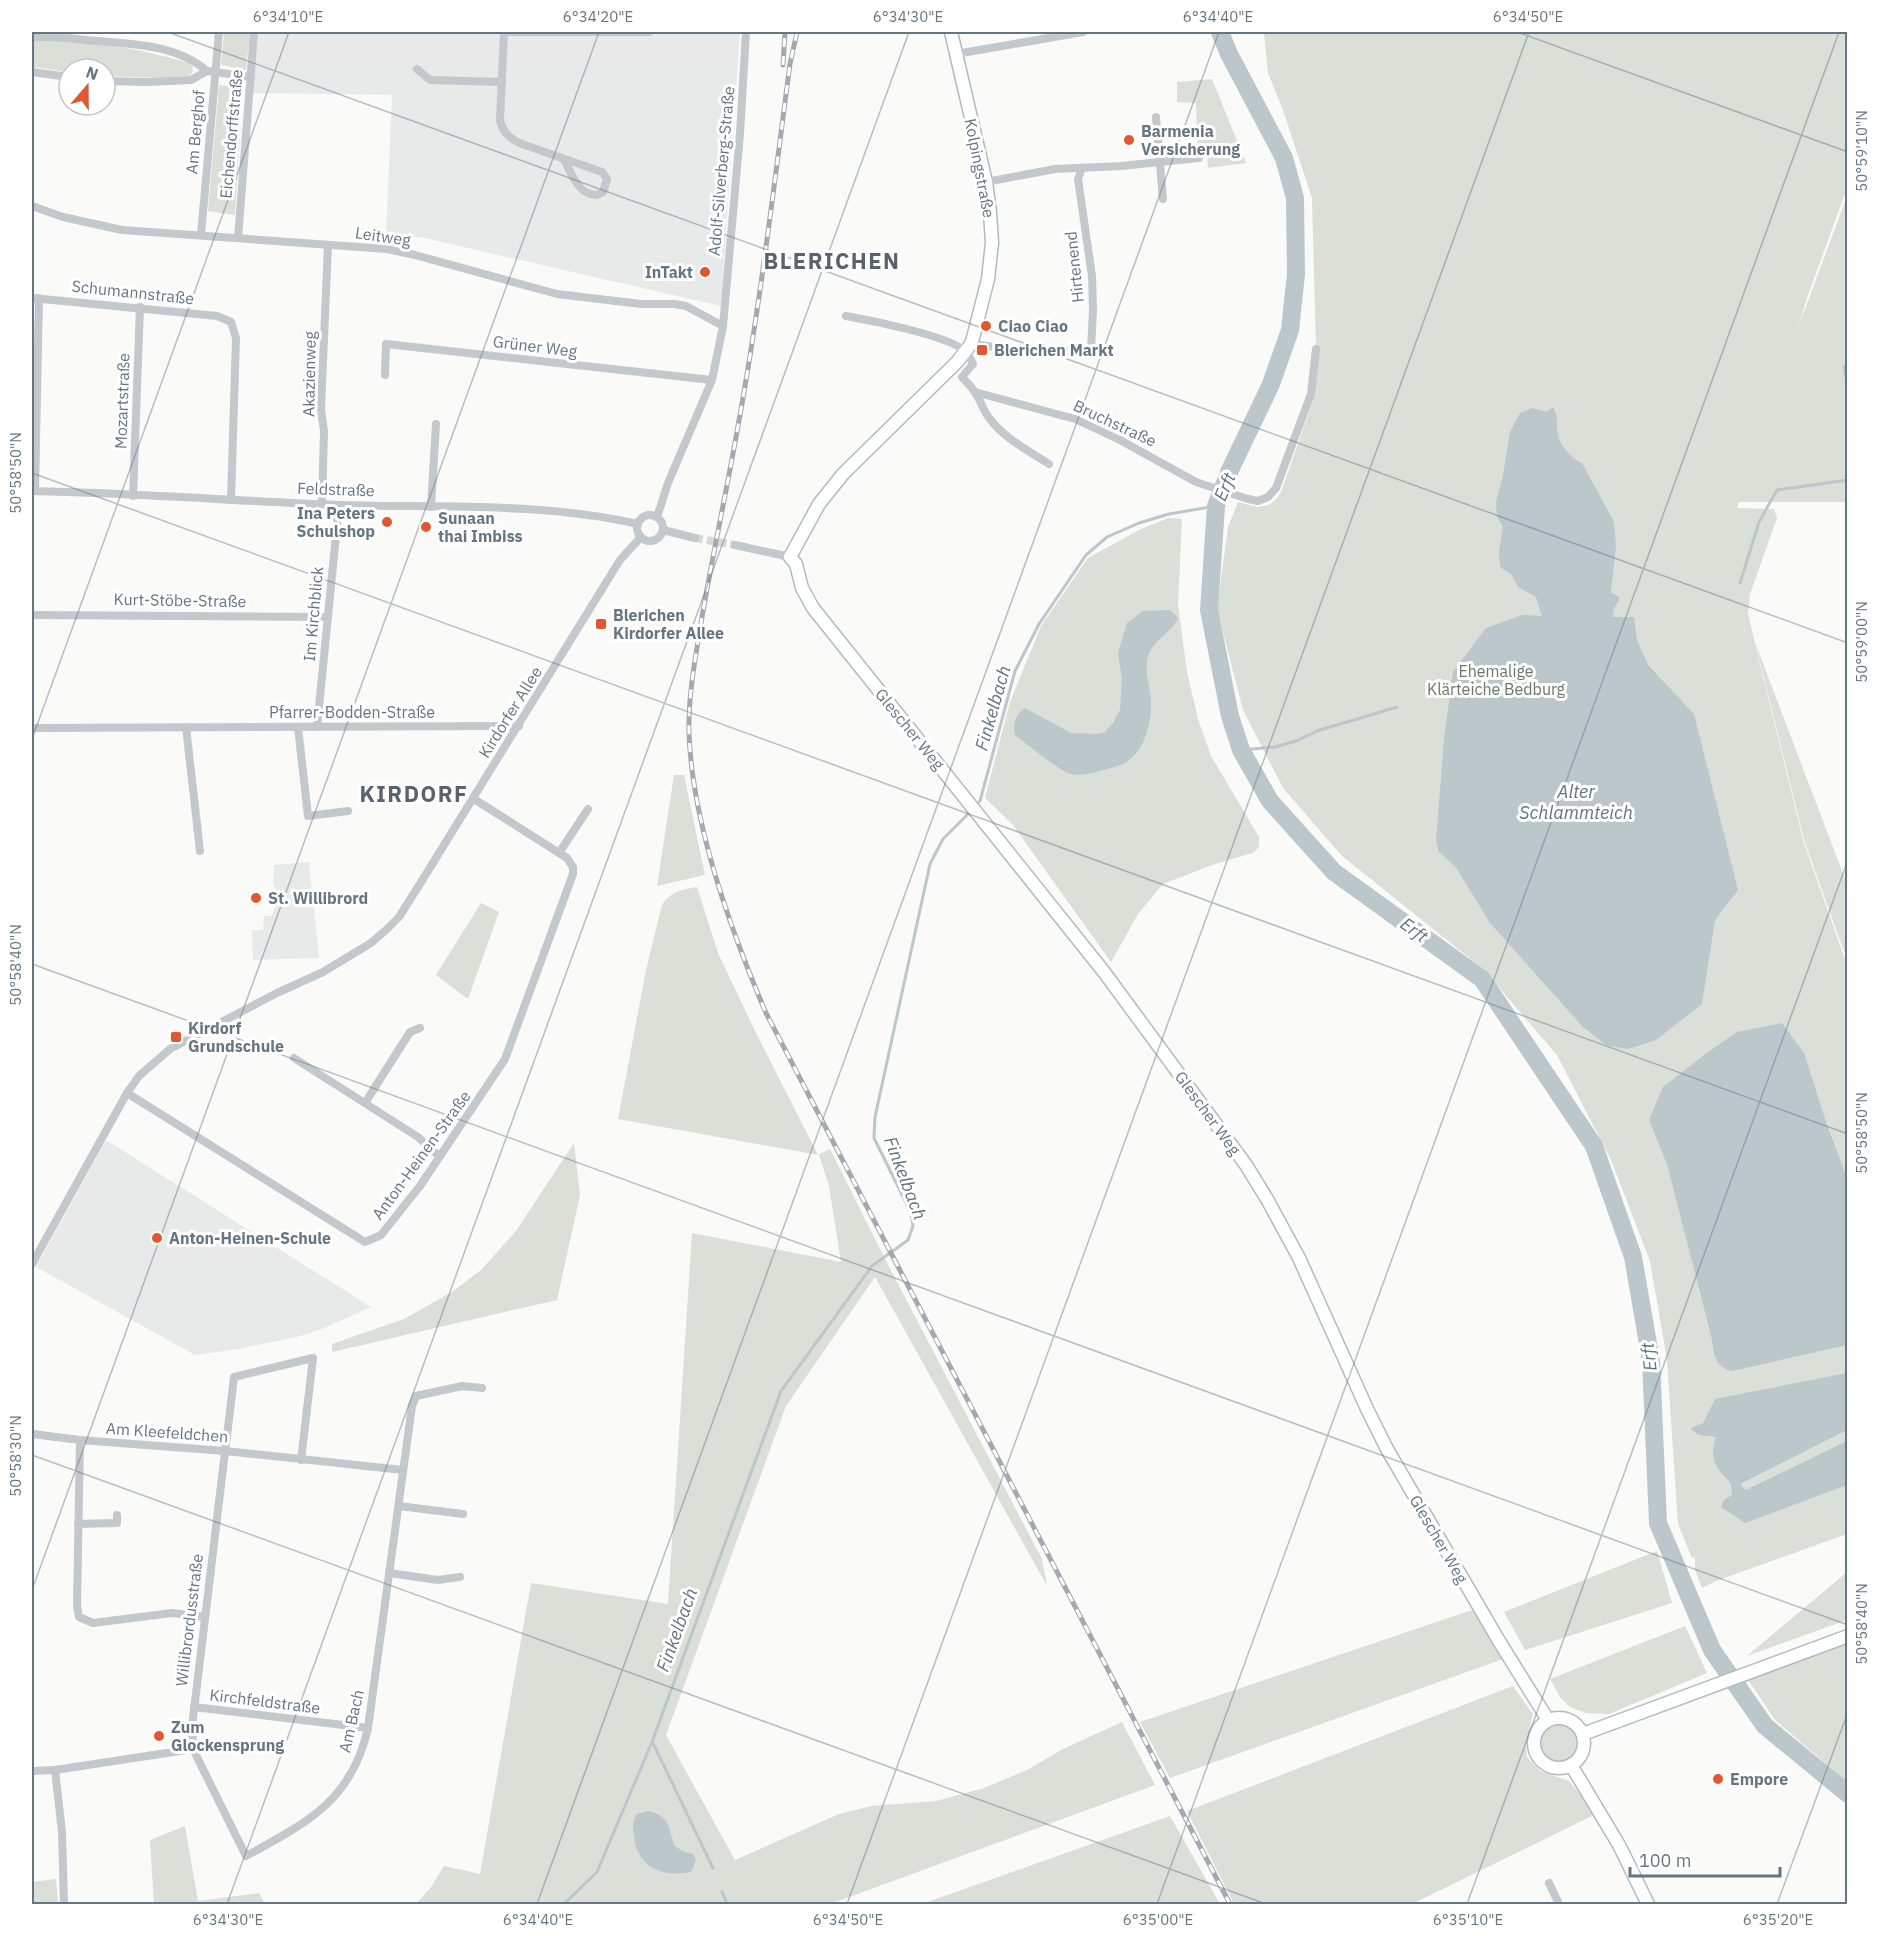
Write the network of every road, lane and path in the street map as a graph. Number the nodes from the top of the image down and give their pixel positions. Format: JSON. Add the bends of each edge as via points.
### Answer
{"nodes":[{"id":1,"x":219,"y":32,"type":"edge"},
{"id":2,"x":254,"y":32,"type":"edge"},
{"id":3,"x":504,"y":32,"type":"edge"},
{"id":4,"x":649,"y":32,"type":"edge"},
{"id":5,"x":746,"y":32,"type":"edge"},
{"id":6,"x":951,"y":32,"type":"edge"},
{"id":7,"x":1083,"y":32,"type":"edge"},
{"id":8,"x":90,"y":36,"type":"edge"},
{"id":9,"x":32,"y":37,"type":"edge"},
{"id":10,"x":956,"y":54,"type":"junction"},
{"id":11,"x":417,"y":69,"type":"dead end"},
{"id":12,"x":212,"y":71,"type":"junction"},
{"id":13,"x":32,"y":72,"type":"edge"},
{"id":14,"x":57,"y":75,"type":"edge"},
{"id":15,"x":251,"y":77,"type":"junction"},
{"id":16,"x":117,"y":81,"type":"edge"},
{"id":17,"x":502,"y":82,"type":"junction"},
{"id":18,"x":1156,"y":117,"type":"dead end"},
{"id":19,"x":1199,"y":158,"type":"dead end"},
{"id":20,"x":564,"y":159,"type":"junction"},
{"id":21,"x":1160,"y":161,"type":"junction"},
{"id":22,"x":1082,"y":168,"type":"junction"},
{"id":23,"x":986,"y":182,"type":"junction"},
{"id":24,"x":1163,"y":199,"type":"dead end"},
{"id":25,"x":32,"y":206,"type":"edge"},
{"id":26,"x":201,"y":235,"type":"junction"},
{"id":27,"x":238,"y":238,"type":"junction"},
{"id":28,"x":328,"y":245,"type":"junction"},
{"id":29,"x":35,"y":298,"type":"edge"},
{"id":30,"x":140,"y":307,"type":"junction"},
{"id":31,"x":846,"y":316,"type":"dead end"},
{"id":32,"x":723,"y":326,"type":"junction"},
{"id":33,"x":969,"y":348,"type":"junction"},
{"id":34,"x":1316,"y":349,"type":"dead end"},
{"id":35,"x":35,"y":355,"type":"edge"},
{"id":36,"x":385,"y":375,"type":"dead end"},
{"id":37,"x":712,"y":381,"type":"junction"},
{"id":38,"x":975,"y":392,"type":"junction"},
{"id":39,"x":34,"y":400,"type":"edge"},
{"id":40,"x":436,"y":424,"type":"dead end"},
{"id":41,"x":34,"y":446,"type":"edge"},
{"id":42,"x":1049,"y":464,"type":"dead end"},
{"id":43,"x":33,"y":491,"type":"edge"},
{"id":44,"x":134,"y":496,"type":"junction"},
{"id":45,"x":231,"y":500,"type":"junction"},
{"id":46,"x":322,"y":504,"type":"junction"},
{"id":47,"x":339,"y":505,"type":"junction"},
{"id":48,"x":431,"y":507,"type":"junction"},
{"id":49,"x":657,"y":517,"type":"junction"},
{"id":50,"x":638,"y":524,"type":"junction"},
{"id":51,"x":663,"y":530,"type":"junction"},
{"id":52,"x":641,"y":537,"type":"junction"},
{"id":53,"x":695,"y":537,"type":"tunnel mouth"},
{"id":54,"x":735,"y":545,"type":"tunnel mouth"},
{"id":55,"x":790,"y":557,"type":"junction"},
{"id":56,"x":32,"y":615,"type":"edge"},
{"id":57,"x":328,"y":617,"type":"junction"},
{"id":58,"x":519,"y":726,"type":"junction"},
{"id":59,"x":298,"y":727,"type":"junction"},
{"id":60,"x":317,"y":727,"type":"junction"},
{"id":61,"x":32,"y":728,"type":"edge"},
{"id":62,"x":186,"y":728,"type":"junction"},
{"id":63,"x":474,"y":799,"type":"junction"},
{"id":64,"x":588,"y":809,"type":"dead end"},
{"id":65,"x":348,"y":811,"type":"dead end"},
{"id":66,"x":200,"y":851,"type":"dead end"},
{"id":67,"x":559,"y":853,"type":"junction"},
{"id":68,"x":420,"y":1028,"type":"dead end"},
{"id":69,"x":294,"y":1058,"type":"dead end"},
{"id":70,"x":127,"y":1093,"type":"junction"},
{"id":71,"x":366,"y":1103,"type":"junction"},
{"id":72,"x":439,"y":1156,"type":"junction"},
{"id":73,"x":32,"y":1264,"type":"edge"},
{"id":74,"x":482,"y":1388,"type":"dead end"},
{"id":75,"x":32,"y":1434,"type":"edge"},
{"id":76,"x":80,"y":1440,"type":"junction"},
{"id":77,"x":225,"y":1451,"type":"junction"},
{"id":78,"x":301,"y":1460,"type":"junction"},
{"id":79,"x":403,"y":1470,"type":"junction"},
{"id":80,"x":399,"y":1506,"type":"junction"},
{"id":81,"x":463,"y":1514,"type":"dead end"},
{"id":82,"x":117,"y":1523,"type":"dead end"},
{"id":83,"x":78,"y":1524,"type":"junction"},
{"id":84,"x":389,"y":1573,"type":"junction"},
{"id":85,"x":459,"y":1577,"type":"dead end"},
{"id":86,"x":205,"y":1617,"type":"junction"},
{"id":87,"x":1848,"y":1636,"type":"edge"},
{"id":88,"x":194,"y":1707,"type":"junction"},
{"id":89,"x":1548,"y":1720,"type":"junction"},
{"id":90,"x":368,"y":1728,"type":"junction"},
{"id":91,"x":1583,"y":1734,"type":"junction"},
{"id":92,"x":193,"y":1749,"type":"junction"},
{"id":93,"x":1570,"y":1765,"type":"junction"},
{"id":94,"x":55,"y":1770,"type":"junction"},
{"id":95,"x":32,"y":1771,"type":"edge"},
{"id":96,"x":246,"y":1857,"type":"joint"},
{"id":97,"x":1549,"y":1883,"type":"dead end"},
{"id":98,"x":64,"y":1905,"type":"edge"},
{"id":99,"x":1559,"y":1905,"type":"edge"},
{"id":100,"x":1648,"y":1905,"type":"edge"}],
"edges":[{"from":1,"to":12,"type":"street","name":"Am Berghof"},
{"from":2,"to":15,"type":"street","name":"Eichendorffstraße"},
{"from":3,"to":4,"type":"street"},
{"from":3,"to":17,"type":"street"},
{"from":5,"to":32,"type":"street","name":"Adolf-Silverberg-Straße"},
{"from":6,"to":10,"type":"street","name":"Kolpingstraße"},
{"from":7,"to":10,"type":"street"},
{"from":8,"to":9,"type":"street"},
{"from":8,"to":12,"type":"street","via":[[181,55]]},
{"from":10,"to":23,"type":"street","name":"Kolpingstraße"},
{"from":11,"to":17,"type":"street","via":[[430,80]]},
{"from":12,"to":15,"type":"street"},
{"from":12,"to":16,"type":"street","via":[[191,80]]},
{"from":12,"to":26,"type":"street","name":"Am Berghof"},
{"from":13,"to":14,"type":"street"},
{"from":15,"to":27,"type":"street","name":"Eichendorffstraße"},
{"from":17,"to":20,"type":"street","via":[[500,120],[510,139]]},
{"from":18,"to":21,"type":"street"},
{"from":19,"to":21,"type":"street"},
{"from":20,"to":20,"type":"street","via":[[602,172],[607,179],[603,192],[586,193]]},
{"from":21,"to":22,"type":"street"},
{"from":21,"to":24,"type":"street"},
{"from":22,"to":23,"type":"street"},
{"from":22,"to":33,"type":"street","name":"Hirtenend","via":[[1078,179],[1094,309],[1091,351]]},
{"from":23,"to":33,"type":"street","name":"Kolpingstraße","via":[[992,243],[988,279]]},
{"from":25,"to":26,"type":"street","name":"Leitweg","via":[[122,230]]},
{"from":26,"to":27,"type":"street","name":"Leitweg"},
{"from":27,"to":28,"type":"street","name":"Leitweg"},
{"from":28,"to":32,"type":"street","name":"Leitweg","via":[[387,249],[557,294],[686,306]]},
{"from":28,"to":46,"type":"street","name":"Akazienweg","via":[[321,410]]},
{"from":29,"to":30,"type":"street","name":"Schumannstraße"},
{"from":29,"to":35,"type":"street"},
{"from":30,"to":44,"type":"street","name":"Mozartstraße"},
{"from":30,"to":45,"type":"street","name":"Schumannstraße","via":[[217,316],[231,322],[236,338]]},
{"from":31,"to":33,"type":"street"},
{"from":32,"to":37,"type":"street","name":"Adolf-Silverberg-Straße"},
{"from":33,"to":38,"type":"street","via":[[973,364],[962,377]]},
{"from":33,"to":55,"type":"street","via":[[843,474],[819,504]]},
{"from":34,"to":38,"type":"street","name":"Bruchstraße","via":[[1311,394],[1276,488],[1258,501],[1202,484],[1076,419]]},
{"from":35,"to":39,"type":"street"},
{"from":36,"to":37,"type":"street","name":"Grüner Weg","via":[[386,344]]},
{"from":37,"to":49,"type":"street","name":"Adolf-Silverberg-Straße"},
{"from":38,"to":42,"type":"street","via":[[1001,432]]},
{"from":39,"to":41,"type":"street"},
{"from":40,"to":48,"type":"street"},
{"from":41,"to":43,"type":"street"},
{"from":43,"to":44,"type":"street","name":"Feldstraße"},
{"from":44,"to":45,"type":"street","name":"Feldstraße"},
{"from":45,"to":46,"type":"street","name":"Feldstraße"},
{"from":46,"to":47,"type":"street","name":"Feldstraße"},
{"from":47,"to":48,"type":"street","name":"Feldstraße"},
{"from":47,"to":57,"type":"street","name":"Im Kirchblick"},
{"from":48,"to":50,"type":"street","name":"Feldstraße","via":[[560,511]]},
{"from":49,"to":50,"type":"street","via":[[645,516]]},
{"from":49,"to":51,"type":"street"},
{"from":50,"to":52,"type":"street"},
{"from":51,"to":52,"type":"street","via":[[653,541]]},
{"from":51,"to":53,"type":"street"},
{"from":52,"to":58,"type":"street","name":"Kirdorfer Allee","via":[[620,560]]},
{"from":54,"to":55,"type":"street"},
{"from":55,"to":89,"type":"street","name":"Glescher Weg","via":[[813,608],[1104,972],[1251,1173],[1299,1258],[1387,1449]]},
{"from":56,"to":57,"type":"street","name":"Kurt-Stöbe-Straße"},
{"from":57,"to":60,"type":"street","name":"Im Kirchblick"},
{"from":58,"to":60,"type":"street","name":"Pfarrer-Bodden-Straße"},
{"from":58,"to":63,"type":"street","name":"Kirdorfer Allee"},
{"from":59,"to":60,"type":"street","name":"Pfarrer-Bodden-Straße"},
{"from":59,"to":62,"type":"street","name":"Pfarrer-Bodden-Straße"},
{"from":59,"to":65,"type":"street","via":[[308,816]]},
{"from":61,"to":62,"type":"street","name":"Pfarrer-Bodden-Straße"},
{"from":62,"to":66,"type":"street"},
{"from":63,"to":67,"type":"street","name":"Anton-Heinen-Straße"},
{"from":63,"to":70,"type":"street","name":"Kirdorfer Allee","via":[[399,917],[371,942],[323,972],[170,1049],[139,1076]]},
{"from":64,"to":67,"type":"street"},
{"from":67,"to":72,"type":"street","name":"Anton-Heinen-Straße","via":[[573,867],[573,874],[505,1059]]},
{"from":68,"to":71,"type":"street","via":[[410,1032]]},
{"from":69,"to":71,"type":"street"},
{"from":70,"to":72,"type":"street","name":"Anton-Heinen-Straße","via":[[365,1242],[381,1235]]},
{"from":70,"to":73,"type":"street","name":"Kirdorfer Allee"},
{"from":71,"to":72,"type":"street","via":[[418,1137]]},
{"from":74,"to":79,"type":"street","name":"Am Bach","via":[[462,1386],[416,1396]]},
{"from":75,"to":76,"type":"street","name":"Am Kleefeldchen"},
{"from":76,"to":77,"type":"street","name":"Am Kleefeldchen"},
{"from":76,"to":83,"type":"street"},
{"from":77,"to":78,"type":"street","name":"Am Kleefeldchen"},
{"from":77,"to":78,"type":"street","name":"Willibrordusstraße","via":[[234,1377],[313,1358]]},
{"from":77,"to":86,"type":"street","name":"Willibrordusstraße"},
{"from":78,"to":79,"type":"street","name":"Am Kleefeldchen"},
{"from":79,"to":80,"type":"street","name":"Am Bach"},
{"from":80,"to":81,"type":"street"},
{"from":80,"to":84,"type":"street","name":"Am Bach"},
{"from":82,"to":83,"type":"street"},
{"from":83,"to":86,"type":"street","via":[[79,1617],[93,1623],[172,1612]]},
{"from":84,"to":85,"type":"street","via":[[438,1580]]},
{"from":84,"to":90,"type":"street","name":"Am Bach"},
{"from":86,"to":88,"type":"street","name":"Willibrordusstraße"},
{"from":87,"to":91,"type":"street"},
{"from":88,"to":90,"type":"street","name":"Kirchfeldstraße"},
{"from":88,"to":92,"type":"street","name":"Willibrordusstraße"},
{"from":89,"to":91,"type":"street","via":[[1566,1718]]},
{"from":89,"to":93,"type":"street","via":[[1534,1737],[1536,1754],[1548,1766]]},
{"from":90,"to":96,"type":"street","name":"Am Bach","via":[[354,1770],[331,1802]]},
{"from":91,"to":93,"type":"street","via":[[1583,1751]]},
{"from":92,"to":94,"type":"street"},
{"from":92,"to":96,"type":"street","name":"Willibrordusstraße"},
{"from":93,"to":100,"type":"street"},
{"from":94,"to":95,"type":"street"},
{"from":94,"to":98,"type":"street"},
{"from":97,"to":99,"type":"street"}]}
